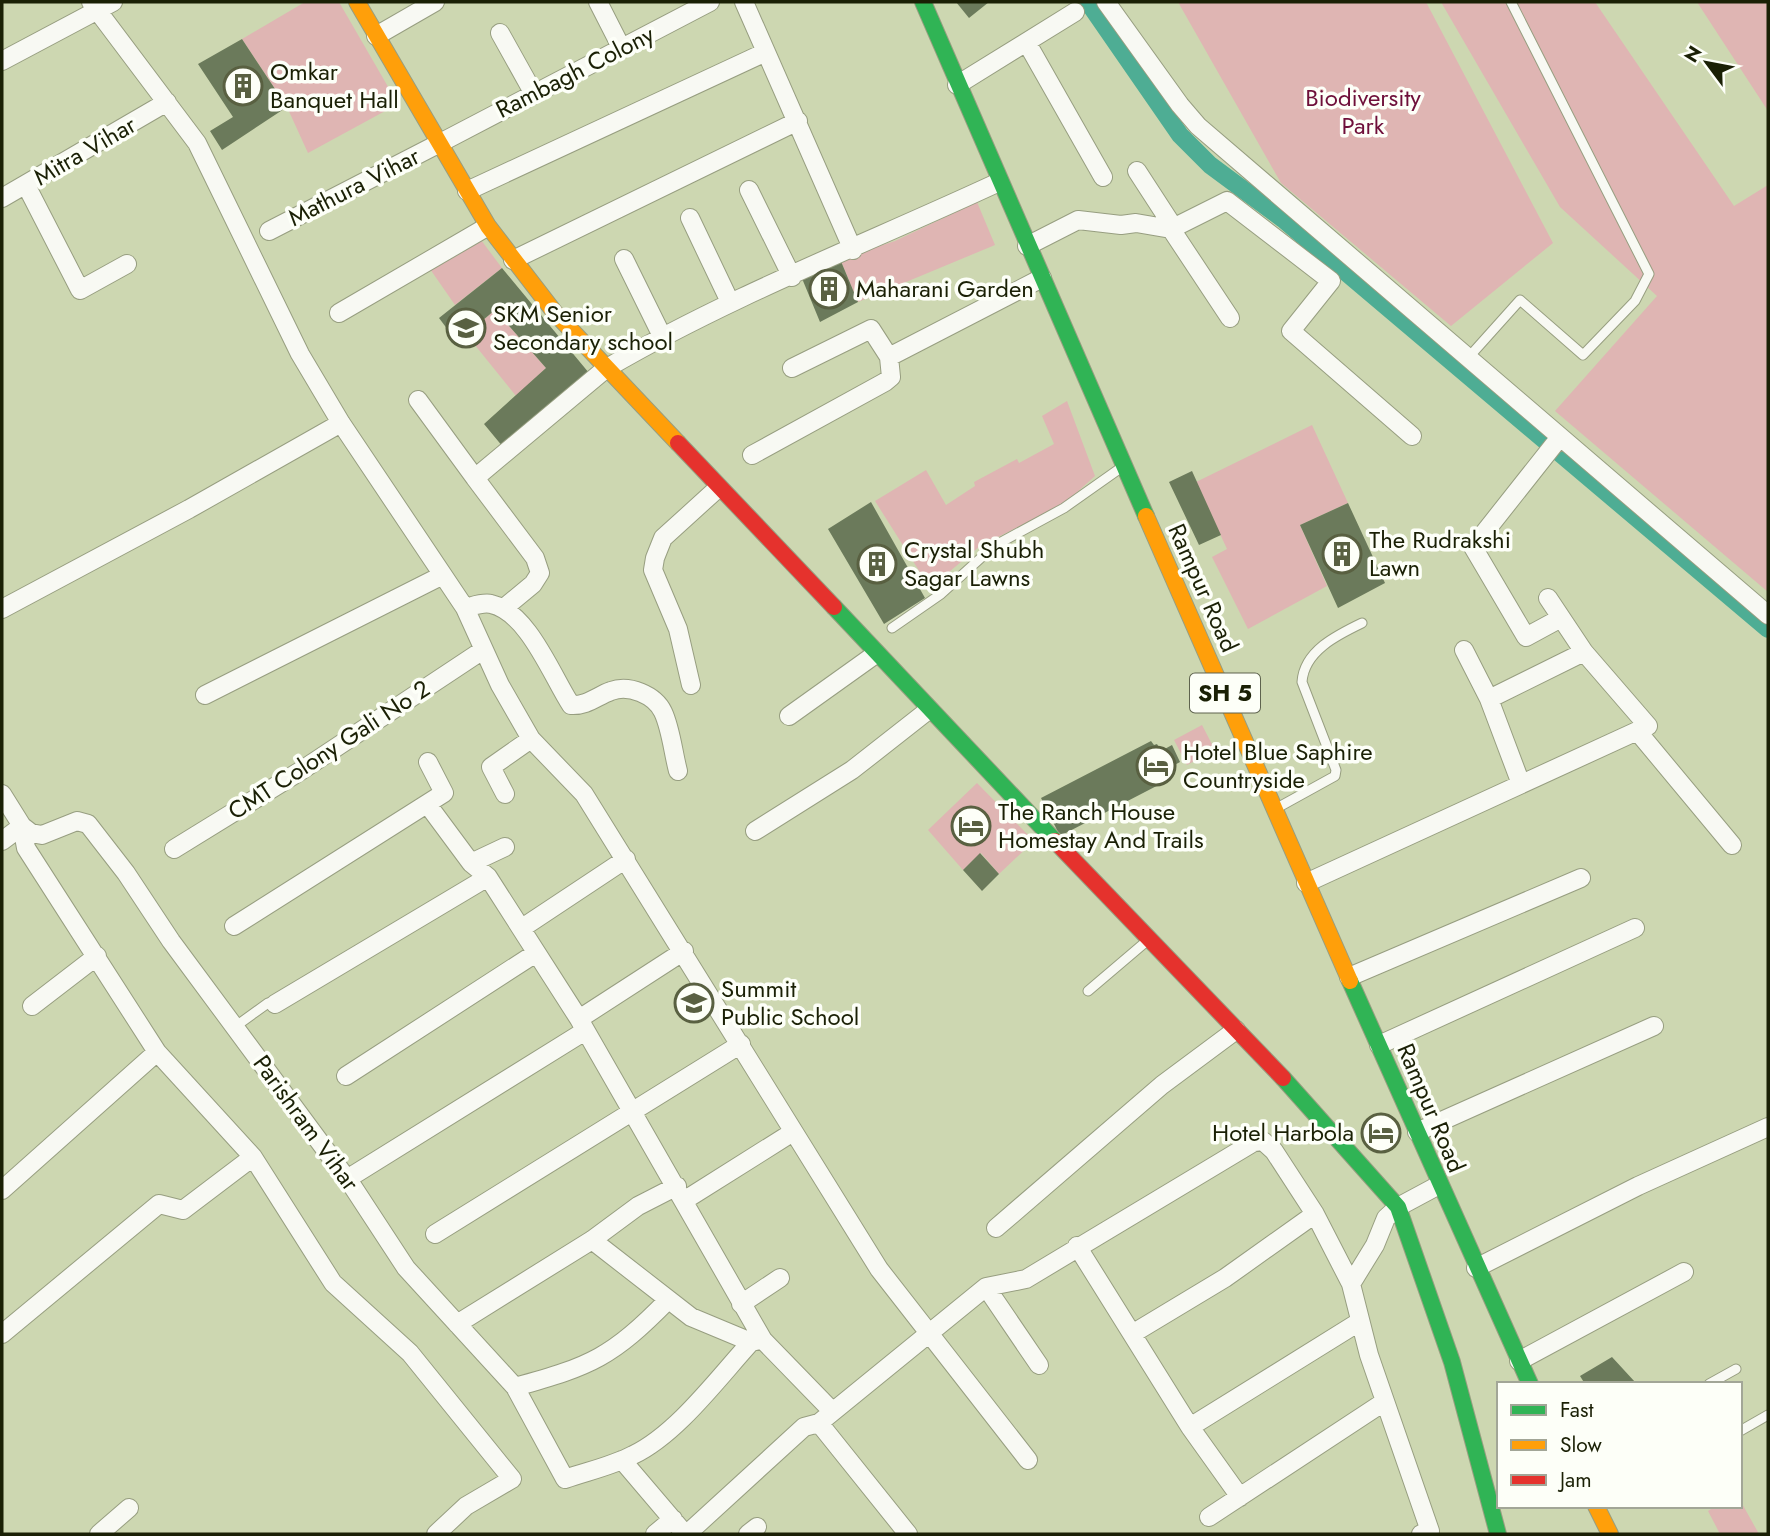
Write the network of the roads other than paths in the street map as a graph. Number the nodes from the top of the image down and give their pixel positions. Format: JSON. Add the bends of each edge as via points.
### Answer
{"nodes":[{"id":1,"x":113,"y":2,"type":"edge"},
{"id":2,"x":356,"y":2,"type":"edge"},
{"id":3,"x":436,"y":2,"type":"edge"},
{"id":4,"x":598,"y":2,"type":"edge"},
{"id":5,"x":744,"y":2,"type":"edge"},
{"id":6,"x":923,"y":2,"type":"edge"},
{"id":7,"x":1106,"y":2,"type":"edge"},
{"id":8,"x":1511,"y":2,"type":"edge"},
{"id":9,"x":703,"y":3,"type":"edge"},
{"id":10,"x":94,"y":6,"type":"edge"},
{"id":11,"x":1074,"y":12,"type":"dead end"},
{"id":12,"x":500,"y":33,"type":"dead end"},
{"id":13,"x":376,"y":36,"type":"junction"},
{"id":14,"x":1027,"y":43,"type":"junction"},
{"id":15,"x":622,"y":49,"type":"junction"},
{"id":16,"x":766,"y":52,"type":"junction"},
{"id":17,"x":2,"y":61,"type":"edge"},
{"id":18,"x":957,"y":85,"type":"junction"},
{"id":19,"x":534,"y":94,"type":"junction"},
{"id":20,"x":167,"y":103,"type":"junction"},
{"id":21,"x":799,"y":121,"type":"junction"},
{"id":22,"x":433,"y":146,"type":"junction"},
{"id":23,"x":1137,"y":171,"type":"dead end"},
{"id":24,"x":1103,"y":177,"type":"dead end"},
{"id":25,"x":999,"y":182,"type":"junction"},
{"id":26,"x":26,"y":185,"type":"junction"},
{"id":27,"x":749,"y":190,"type":"dead end"},
{"id":28,"x":467,"y":191,"type":"junction"},
{"id":29,"x":2,"y":198,"type":"edge"},
{"id":30,"x":690,"y":218,"type":"dead end"},
{"id":31,"x":1173,"y":228,"type":"junction"},
{"id":32,"x":484,"y":229,"type":"junction"},
{"id":33,"x":269,"y":231,"type":"dead end"},
{"id":34,"x":1027,"y":246,"type":"junction"},
{"id":35,"x":853,"y":250,"type":"junction"},
{"id":36,"x":624,"y":259,"type":"dead end"},
{"id":37,"x":513,"y":260,"type":"junction"},
{"id":38,"x":127,"y":264,"type":"dead end"},
{"id":39,"x":792,"y":277,"type":"junction"},
{"id":40,"x":1042,"y":278,"type":"junction"},
{"id":41,"x":730,"y":302,"type":"junction"},
{"id":42,"x":339,"y":313,"type":"dead end"},
{"id":43,"x":1230,"y":318,"type":"dead end"},
{"id":44,"x":662,"y":336,"type":"junction"},
{"id":45,"x":889,"y":357,"type":"junction"},
{"id":46,"x":1468,"y":358,"type":"junction"},
{"id":47,"x":792,"y":368,"type":"dead end"},
{"id":48,"x":602,"y":373,"type":"junction"},
{"id":49,"x":418,"y":400,"type":"dead end"},
{"id":50,"x":341,"y":423,"type":"junction"},
{"id":51,"x":1412,"y":436,"type":"dead end"},
{"id":52,"x":1555,"y":443,"type":"junction"},
{"id":53,"x":752,"y":455,"type":"dead end"},
{"id":54,"x":1123,"y":466,"type":"junction"},
{"id":55,"x":475,"y":478,"type":"junction"},
{"id":56,"x":716,"y":491,"type":"junction"},
{"id":57,"x":441,"y":576,"type":"junction"},
{"id":58,"x":1548,"y":598,"type":"dead end"},
{"id":59,"x":465,"y":608,"type":"junction"},
{"id":60,"x":504,"y":608,"type":"junction"},
{"id":61,"x":2,"y":609,"type":"edge"},
{"id":62,"x":1768,"y":615,"type":"edge"},
{"id":63,"x":1562,"y":618,"type":"junction"},
{"id":64,"x":1363,"y":623,"type":"dead end"},
{"id":65,"x":892,"y":628,"type":"dead end"},
{"id":66,"x":483,"y":650,"type":"junction"},
{"id":67,"x":1464,"y":650,"type":"dead end"},
{"id":68,"x":1584,"y":652,"type":"junction"},
{"id":69,"x":873,"y":656,"type":"junction"},
{"id":70,"x":691,"y":685,"type":"dead end"},
{"id":71,"x":205,"y":695,"type":"dead end"},
{"id":72,"x":1489,"y":699,"type":"junction"},
{"id":73,"x":926,"y":713,"type":"junction"},
{"id":74,"x":789,"y":716,"type":"dead end"},
{"id":75,"x":1638,"y":732,"type":"junction"},
{"id":76,"x":531,"y":739,"type":"junction"},
{"id":77,"x":428,"y":762,"type":"dead end"},
{"id":78,"x":678,"y":771,"type":"dead end"},
{"id":79,"x":1521,"y":783,"type":"junction"},
{"id":80,"x":2,"y":794,"type":"edge"},
{"id":81,"x":505,"y":794,"type":"dead end"},
{"id":82,"x":428,"y":805,"type":"junction"},
{"id":83,"x":1275,"y":809,"type":"junction"},
{"id":84,"x":22,"y":826,"type":"junction"},
{"id":85,"x":755,"y":831,"type":"dead end"},
{"id":86,"x":2,"y":841,"type":"edge"},
{"id":87,"x":1732,"y":845,"type":"dead end"},
{"id":88,"x":505,"y":847,"type":"dead end"},
{"id":89,"x":174,"y":849,"type":"dead end"},
{"id":90,"x":626,"y":859,"type":"junction"},
{"id":91,"x":471,"y":863,"type":"junction"},
{"id":92,"x":488,"y":877,"type":"junction"},
{"id":93,"x":1581,"y":878,"type":"dead end"},
{"id":94,"x":1306,"y":883,"type":"junction"},
{"id":95,"x":234,"y":926,"type":"dead end"},
{"id":96,"x":522,"y":928,"type":"junction"},
{"id":97,"x":1635,"y":928,"type":"dead end"},
{"id":98,"x":1145,"y":943,"type":"junction"},
{"id":99,"x":684,"y":951,"type":"junction"},
{"id":100,"x":536,"y":953,"type":"junction"},
{"id":101,"x":97,"y":956,"type":"junction"},
{"id":102,"x":1349,"y":977,"type":"junction"},
{"id":103,"x":1088,"y":991,"type":"dead end"},
{"id":104,"x":275,"y":1004,"type":"joint"},
{"id":105,"x":32,"y":1006,"type":"dead end"},
{"id":106,"x":582,"y":1025,"type":"junction"},
{"id":107,"x":236,"y":1026,"type":"junction"},
{"id":108,"x":1654,"y":1026,"type":"dead end"},
{"id":109,"x":1230,"y":1035,"type":"junction"},
{"id":110,"x":741,"y":1044,"type":"junction"},
{"id":111,"x":1379,"y":1045,"type":"junction"},
{"id":112,"x":157,"y":1052,"type":"junction"},
{"id":113,"x":346,"y":1076,"type":"dead end"},
{"id":114,"x":632,"y":1110,"type":"junction"},
{"id":115,"x":1768,"y":1127,"type":"edge"},
{"id":116,"x":793,"y":1132,"type":"junction"},
{"id":117,"x":1417,"y":1132,"type":"junction"},
{"id":118,"x":253,"y":1157,"type":"junction"},
{"id":119,"x":347,"y":1179,"type":"junction"},
{"id":120,"x":1439,"y":1185,"type":"junction"},
{"id":121,"x":2,"y":1190,"type":"edge"},
{"id":122,"x":681,"y":1193,"type":"junction"},
{"id":123,"x":1393,"y":1212,"type":"junction"},
{"id":124,"x":1315,"y":1214,"type":"junction"},
{"id":125,"x":996,"y":1228,"type":"dead end"},
{"id":126,"x":435,"y":1234,"type":"dead end"},
{"id":127,"x":592,"y":1240,"type":"junction"},
{"id":128,"x":1077,"y":1246,"type":"junction"},
{"id":129,"x":1476,"y":1268,"type":"junction"},
{"id":130,"x":1685,"y":1272,"type":"dead end"},
{"id":131,"x":780,"y":1278,"type":"dead end"},
{"id":132,"x":1351,"y":1284,"type":"junction"},
{"id":133,"x":986,"y":1287,"type":"junction"},
{"id":134,"x":668,"y":1300,"type":"junction"},
{"id":135,"x":741,"y":1304,"type":"junction"},
{"id":136,"x":1359,"y":1322,"type":"junction"},
{"id":137,"x":457,"y":1324,"type":"junction"},
{"id":138,"x":926,"y":1333,"type":"junction"},
{"id":139,"x":2,"y":1334,"type":"edge"},
{"id":140,"x":1132,"y":1334,"type":"junction"},
{"id":141,"x":757,"y":1341,"type":"junction"},
{"id":142,"x":1519,"y":1361,"type":"junction"},
{"id":143,"x":1039,"y":1365,"type":"dead end"},
{"id":144,"x":1735,"y":1369,"type":"dead end"},
{"id":145,"x":1529,"y":1382,"type":"edge"},
{"id":146,"x":1712,"y":1382,"type":"edge"},
{"id":147,"x":515,"y":1387,"type":"junction"},
{"id":148,"x":1384,"y":1402,"type":"junction"},
{"id":149,"x":1768,"y":1415,"type":"edge"},
{"id":150,"x":825,"y":1417,"type":"junction"},
{"id":151,"x":1190,"y":1427,"type":"junction"},
{"id":152,"x":1742,"y":1430,"type":"edge"},
{"id":153,"x":622,"y":1460,"type":"junction"},
{"id":154,"x":1028,"y":1460,"type":"dead end"},
{"id":155,"x":1240,"y":1497,"type":"junction"},
{"id":156,"x":129,"y":1508,"type":"dead end"},
{"id":157,"x":1580,"y":1508,"type":"edge"},
{"id":158,"x":1600,"y":1508,"type":"edge"},
{"id":159,"x":1209,"y":1517,"type":"dead end"},
{"id":160,"x":673,"y":1519,"type":"junction"},
{"id":161,"x":899,"y":1531,"type":"edge"},
{"id":162,"x":99,"y":1534,"type":"edge"},
{"id":163,"x":436,"y":1534,"type":"edge"},
{"id":164,"x":655,"y":1534,"type":"edge"},
{"id":165,"x":686,"y":1534,"type":"edge"},
{"id":166,"x":1421,"y":1534,"type":"edge"},
{"id":167,"x":1497,"y":1534,"type":"edge"},
{"id":168,"x":1592,"y":1534,"type":"edge"},
{"id":169,"x":1610,"y":1534,"type":"edge"}],
"edges":[{"from":1,"to":10,"type":"street"},
{"from":2,"to":13,"type":"street"},
{"from":3,"to":13,"type":"street"},
{"from":4,"to":15,"type":"street"},
{"from":5,"to":16,"type":"street"},
{"from":6,"to":18,"type":"street","name":"Rampur Road","number":"SH 5"},
{"from":7,"to":46,"type":"street","via":[[1198,126]]},
{"from":8,"to":46,"type":"lane","via":[[1649,274],[1635,301],[1583,355],[1520,300]]},
{"from":9,"to":15,"type":"street","name":"Rambagh Colony"},
{"from":10,"to":17,"type":"street"},
{"from":10,"to":20,"type":"street"},
{"from":11,"to":14,"type":"street"},
{"from":12,"to":19,"type":"street"},
{"from":13,"to":22,"type":"street"},
{"from":14,"to":18,"type":"street"},
{"from":14,"to":24,"type":"street"},
{"from":15,"to":19,"type":"street","name":"Rambagh Colony"},
{"from":16,"to":21,"type":"street"},
{"from":16,"to":28,"type":"street"},
{"from":18,"to":25,"type":"street","name":"Rampur Road","number":"SH 5"},
{"from":19,"to":22,"type":"street","name":"Rambagh Colony"},
{"from":20,"to":26,"type":"street","name":"Mitra Vihar"},
{"from":20,"to":50,"type":"street","via":[[197,144],[300,354]]},
{"from":21,"to":35,"type":"street"},
{"from":21,"to":37,"type":"street"},
{"from":22,"to":28,"type":"street"},
{"from":22,"to":33,"type":"street","name":"Mathura Vihar"},
{"from":23,"to":31,"type":"street"},
{"from":25,"to":34,"type":"street","name":"Rampur Road","number":"SH 5"},
{"from":25,"to":35,"type":"street"},
{"from":26,"to":29,"type":"street","name":"Mitra Vihar"},
{"from":26,"to":38,"type":"street","via":[[80,290]]},
{"from":27,"to":39,"type":"street"},
{"from":28,"to":32,"type":"street"},
{"from":30,"to":41,"type":"street"},
{"from":31,"to":34,"type":"street","via":[[1077,220]]},
{"from":31,"to":43,"type":"street"},
{"from":31,"to":51,"type":"street","via":[[1227,201],[1331,281],[1291,331]]},
{"from":32,"to":37,"type":"street"},
{"from":32,"to":42,"type":"street"},
{"from":34,"to":40,"type":"street","name":"Rampur Road","number":"SH 5"},
{"from":35,"to":39,"type":"street"},
{"from":36,"to":44,"type":"street"},
{"from":37,"to":48,"type":"street"},
{"from":39,"to":41,"type":"street"},
{"from":40,"to":45,"type":"street"},
{"from":40,"to":54,"type":"street","name":"Rampur Road","number":"SH 5"},
{"from":41,"to":44,"type":"street"},
{"from":44,"to":48,"type":"street"},
{"from":45,"to":47,"type":"street","via":[[871,329]]},
{"from":45,"to":53,"type":"street","via":[[891,377],[885,382]]},
{"from":46,"to":52,"type":"street"},
{"from":48,"to":55,"type":"street"},
{"from":48,"to":56,"type":"street"},
{"from":49,"to":55,"type":"street"},
{"from":50,"to":57,"type":"street"},
{"from":50,"to":61,"type":"street"},
{"from":52,"to":62,"type":"street"},
{"from":52,"to":63,"type":"street","via":[[1473,547],[1526,637]]},
{"from":54,"to":65,"type":"lane","via":[[1064,508],[994,545],[941,594]]},
{"from":54,"to":83,"type":"street","name":"Rampur Road","number":"SH 5"},
{"from":55,"to":60,"type":"street","via":[[535,558],[540,573]]},
{"from":56,"to":69,"type":"street"},
{"from":56,"to":70,"type":"street","via":[[663,538],[653,570],[678,629]]},
{"from":57,"to":59,"type":"street"},
{"from":57,"to":71,"type":"street"},
{"from":58,"to":63,"type":"street"},
{"from":59,"to":60,"type":"street","via":[[488,603]]},
{"from":59,"to":66,"type":"street"},
{"from":60,"to":78,"type":"street","via":[[540,650],[571,705],[581,706],[627,688],[662,710]]},
{"from":63,"to":68,"type":"street"},
{"from":64,"to":83,"type":"lane","via":[[1322,646],[1303,672],[1302,682],[1335,776]]},
{"from":66,"to":76,"type":"street"},
{"from":66,"to":89,"type":"street","name":"CMT Colony Gali No 2"},
{"from":67,"to":72,"type":"street"},
{"from":68,"to":72,"type":"street"},
{"from":68,"to":75,"type":"street","via":[[1648,726]]},
{"from":69,"to":73,"type":"street"},
{"from":69,"to":74,"type":"street"},
{"from":72,"to":79,"type":"street"},
{"from":73,"to":85,"type":"street","via":[[852,770]]},
{"from":73,"to":98,"type":"street"},
{"from":75,"to":79,"type":"street"},
{"from":75,"to":87,"type":"street"},
{"from":76,"to":81,"type":"street","via":[[491,767]]},
{"from":76,"to":90,"type":"street","via":[[584,794]]},
{"from":77,"to":82,"type":"street","via":[[444,793]]},
{"from":79,"to":94,"type":"street"},
{"from":80,"to":84,"type":"street"},
{"from":82,"to":91,"type":"street"},
{"from":82,"to":95,"type":"street"},
{"from":83,"to":94,"type":"street","name":"Rampur Road","number":"SH 5"},
{"from":84,"to":86,"type":"street"},
{"from":84,"to":101,"type":"street","via":[[26,848]]},
{"from":84,"to":107,"type":"street","name":"Parishram Vihar","via":[[42,835],[77,821],[88,824]]},
{"from":88,"to":91,"type":"street"},
{"from":90,"to":96,"type":"street"},
{"from":90,"to":99,"type":"street"},
{"from":91,"to":92,"type":"street"},
{"from":92,"to":96,"type":"street"},
{"from":92,"to":104,"type":"street"},
{"from":93,"to":102,"type":"street"},
{"from":94,"to":102,"type":"street","name":"Rampur Road","number":"SH 5"},
{"from":96,"to":100,"type":"street"},
{"from":97,"to":111,"type":"street"},
{"from":98,"to":103,"type":"lane"},
{"from":98,"to":109,"type":"street"},
{"from":99,"to":106,"type":"street"},
{"from":99,"to":110,"type":"street"},
{"from":100,"to":106,"type":"street"},
{"from":100,"to":113,"type":"street"},
{"from":101,"to":105,"type":"street"},
{"from":101,"to":112,"type":"street"},
{"from":102,"to":111,"type":"street","name":"Rampur Road","number":"SH 5"},
{"from":104,"to":107,"type":"lane","via":[[268,1003]]},
{"from":106,"to":114,"type":"street"},
{"from":106,"to":119,"type":"street"},
{"from":107,"to":119,"type":"street","name":"Parishram Vihar"},
{"from":108,"to":117,"type":"street"},
{"from":109,"to":123,"type":"street","via":[[1370,1172]]},
{"from":109,"to":125,"type":"street","via":[[1162,1085]]},
{"from":110,"to":114,"type":"street"},
{"from":110,"to":116,"type":"street"},
{"from":111,"to":117,"type":"street","name":"Rampur Road","number":"SH 5"},
{"from":112,"to":118,"type":"street"},
{"from":112,"to":121,"type":"street"},
{"from":114,"to":122,"type":"street"},
{"from":114,"to":126,"type":"street"},
{"from":115,"to":129,"type":"street"},
{"from":116,"to":122,"type":"street"},
{"from":116,"to":138,"type":"street","via":[[878,1269]]},
{"from":117,"to":120,"type":"street","name":"Rampur Road","number":"SH 5"},
{"from":118,"to":139,"type":"street","via":[[183,1210],[159,1204]]},
{"from":118,"to":163,"type":"street","via":[[334,1283],[410,1353],[512,1479],[466,1506]]},
{"from":119,"to":137,"type":"street","name":"Parishram Vihar","via":[[407,1268]]},
{"from":120,"to":123,"type":"street"},
{"from":120,"to":129,"type":"street","name":"Rampur Road","number":"SH 5"},
{"from":122,"to":127,"type":"street","via":[[638,1206]]},
{"from":122,"to":135,"type":"street"},
{"from":123,"to":132,"type":"street"},
{"from":123,"to":167,"type":"street","via":[[1451,1362]]},
{"from":124,"to":128,"type":"street","via":[[1274,1151],[1263,1141],[1254,1142]]},
{"from":124,"to":132,"type":"street"},
{"from":124,"to":140,"type":"street","via":[[1225,1278]]},
{"from":127,"to":134,"type":"street"},
{"from":127,"to":137,"type":"street"},
{"from":128,"to":133,"type":"street","via":[[1026,1279]]},
{"from":128,"to":140,"type":"street"},
{"from":129,"to":142,"type":"street","name":"Rampur Road","number":"SH 5"},
{"from":130,"to":142,"type":"street"},
{"from":131,"to":135,"type":"street"},
{"from":132,"to":136,"type":"street"},
{"from":133,"to":138,"type":"street"},
{"from":133,"to":143,"type":"street"},
{"from":134,"to":141,"type":"street","via":[[691,1317]]},
{"from":134,"to":147,"type":"street","via":[[614,1350],[561,1376]]},
{"from":135,"to":141,"type":"street"},
{"from":136,"to":148,"type":"street"},
{"from":136,"to":151,"type":"street"},
{"from":137,"to":147,"type":"street","name":"Parishram Vihar"},
{"from":138,"to":150,"type":"street"},
{"from":138,"to":154,"type":"street"},
{"from":140,"to":151,"type":"street"},
{"from":141,"to":150,"type":"street"},
{"from":141,"to":153,"type":"street","via":[[667,1431]]},
{"from":142,"to":145,"type":"street","name":"Rampur Road","number":"SH 5"},
{"from":144,"to":146,"type":"lane"},
{"from":147,"to":153,"type":"street","name":"Parishram Vihar","via":[[565,1479]]},
{"from":148,"to":155,"type":"street"},
{"from":148,"to":166,"type":"street","via":[[1430,1531]]},
{"from":149,"to":152,"type":"lane"},
{"from":150,"to":161,"type":"street"},
{"from":150,"to":165,"type":"street","via":[[804,1427]]},
{"from":151,"to":155,"type":"street"},
{"from":153,"to":160,"type":"street"},
{"from":155,"to":159,"type":"street"},
{"from":156,"to":162,"type":"street"},
{"from":157,"to":168,"type":"street"},
{"from":158,"to":169,"type":"street"},
{"from":160,"to":164,"type":"street"},
{"from":160,"to":165,"type":"street"}]}
